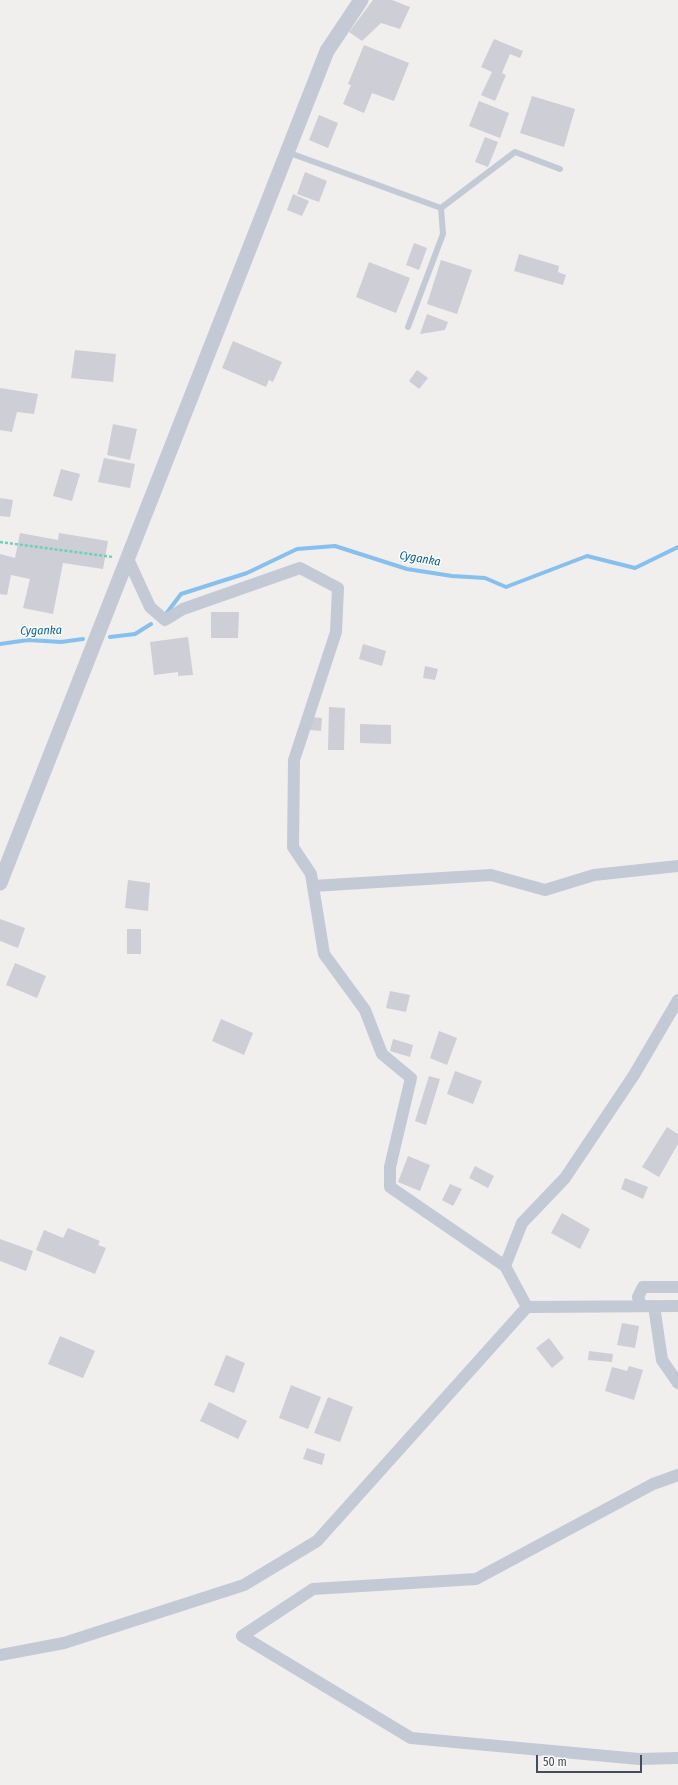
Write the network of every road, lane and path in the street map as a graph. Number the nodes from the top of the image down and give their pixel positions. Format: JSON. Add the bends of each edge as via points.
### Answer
{"nodes":[{"id":1,"x":361,"y":0,"type":"edge"},
{"id":2,"x":287,"y":152,"type":"junction"},
{"id":3,"x":560,"y":169,"type":"dead end"},
{"id":4,"x":441,"y":208,"type":"junction"},
{"id":5,"x":408,"y":327,"type":"dead end"},
{"id":6,"x":0,"y":542,"type":"edge"},
{"id":7,"x":128,"y":559,"type":"junction"},
{"id":8,"x":678,"y":866,"type":"edge"},
{"id":9,"x":0,"y":883,"type":"edge"},
{"id":10,"x":313,"y":886,"type":"junction"},
{"id":11,"x":678,"y":1000,"type":"edge"},
{"id":12,"x":505,"y":1266,"type":"junction"},
{"id":13,"x":678,"y":1287,"type":"edge"},
{"id":14,"x":641,"y":1306,"type":"junction"},
{"id":15,"x":654,"y":1306,"type":"junction"},
{"id":16,"x":678,"y":1306,"type":"edge"},
{"id":17,"x":527,"y":1307,"type":"junction"},
{"id":18,"x":678,"y":1383,"type":"edge"},
{"id":19,"x":678,"y":1475,"type":"edge"},
{"id":20,"x":0,"y":1654,"type":"edge"},
{"id":21,"x":678,"y":1758,"type":"edge"}],
"edges":[{"from":1,"to":2,"type":"street","via":[[327,51]]},
{"from":2,"to":4,"type":"lane"},
{"from":2,"to":7,"type":"street"},
{"from":3,"to":4,"type":"lane","via":[[515,152]]},
{"from":4,"to":5,"type":"lane","via":[[443,234]]},
{"from":6,"to":7,"type":"path"},
{"from":7,"to":9,"type":"street"},
{"from":7,"to":10,"type":"street","via":[[150,607],[165,620],[183,609],[300,568],[338,588],[336,632],[294,760],[293,847],[311,874]]},
{"from":8,"to":10,"type":"street","via":[[594,875],[545,890],[491,875]]},
{"from":10,"to":12,"type":"street","via":[[324,954],[365,1010],[382,1054],[411,1078],[390,1167],[390,1187]]},
{"from":11,"to":12,"type":"street","via":[[634,1075],[565,1178],[522,1223]]},
{"from":12,"to":17,"type":"street"},
{"from":13,"to":14,"type":"street","via":[[643,1287],[638,1297]]},
{"from":14,"to":15,"type":"street"},
{"from":14,"to":17,"type":"street"},
{"from":15,"to":16,"type":"street"},
{"from":15,"to":18,"type":"street","via":[[662,1360]]},
{"from":17,"to":20,"type":"street","via":[[317,1541],[244,1585],[64,1643]]},
{"from":19,"to":21,"type":"street","via":[[653,1484],[476,1579],[313,1589],[242,1636],[411,1738],[639,1759]]}]}
